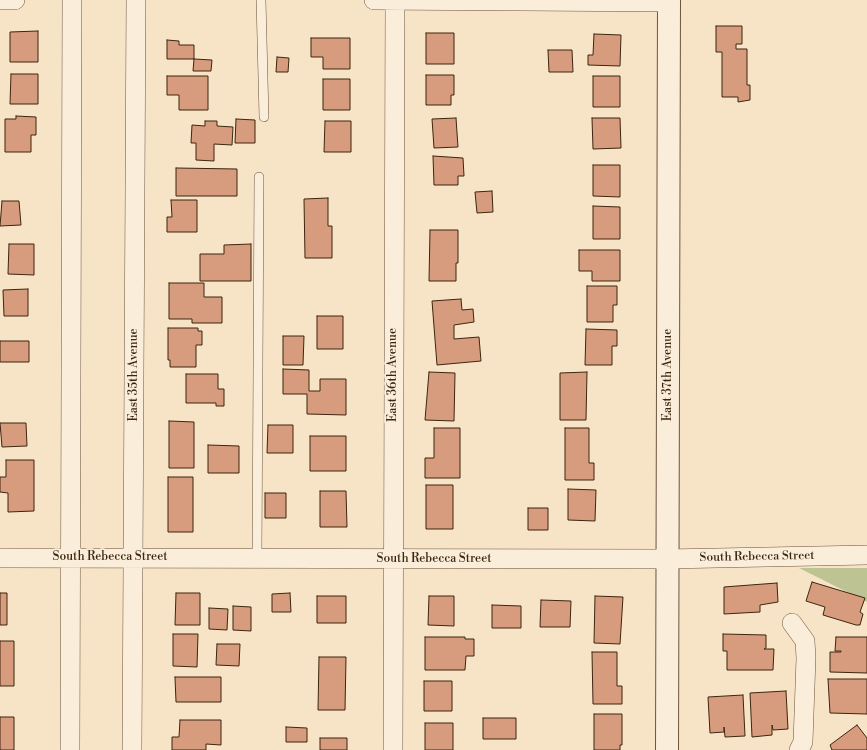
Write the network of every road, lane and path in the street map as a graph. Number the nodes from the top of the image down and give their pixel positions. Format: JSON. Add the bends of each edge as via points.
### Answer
{"nodes":[{"id":1,"x":0,"y":0,"type":"edge"},
{"id":2,"x":16,"y":0,"type":"edge"},
{"id":3,"x":72,"y":0,"type":"edge"},
{"id":4,"x":136,"y":0,"type":"edge"},
{"id":5,"x":261,"y":0,"type":"edge"},
{"id":6,"x":374,"y":0,"type":"edge"},
{"id":7,"x":395,"y":0,"type":"edge"},
{"id":8,"x":669,"y":1,"type":"edge"},
{"id":9,"x":264,"y":117,"type":"dead end"},
{"id":10,"x":259,"y":177,"type":"dead end"},
{"id":11,"x":867,"y":555,"type":"edge"},
{"id":12,"x":132,"y":557,"type":"junction"},
{"id":13,"x":0,"y":558,"type":"edge"},
{"id":14,"x":70,"y":558,"type":"junction"},
{"id":15,"x":257,"y":558,"type":"junction"},
{"id":16,"x":393,"y":559,"type":"junction"},
{"id":17,"x":667,"y":559,"type":"junction"},
{"id":18,"x":792,"y":623,"type":"dead end"},
{"id":19,"x":70,"y":750,"type":"edge"},
{"id":20,"x":132,"y":750,"type":"edge"},
{"id":21,"x":393,"y":750,"type":"edge"},
{"id":22,"x":667,"y":750,"type":"edge"},
{"id":23,"x":799,"y":750,"type":"edge"}],
"edges":[{"from":1,"to":2,"type":"street"},
{"from":3,"to":14,"type":"street"},
{"from":4,"to":12,"type":"street","name":"East 35th Avenue"},
{"from":5,"to":9,"type":"lane"},
{"from":6,"to":7,"type":"street"},
{"from":7,"to":8,"type":"street"},
{"from":7,"to":16,"type":"street","name":"East 36th Avenue"},
{"from":8,"to":17,"type":"street","name":"East 37th Avenue"},
{"from":10,"to":15,"type":"lane"},
{"from":11,"to":17,"type":"street","name":"South Rebecca Street"},
{"from":12,"to":14,"type":"street","name":"South Rebecca Street"},
{"from":12,"to":15,"type":"street","name":"South Rebecca Street"},
{"from":12,"to":20,"type":"street","name":"East 35th Avenue"},
{"from":13,"to":14,"type":"street","name":"South Rebecca Street"},
{"from":14,"to":19,"type":"street"},
{"from":15,"to":16,"type":"street","name":"South Rebecca Street"},
{"from":16,"to":17,"type":"street","name":"South Rebecca Street"},
{"from":16,"to":21,"type":"street","name":"East 36th Avenue"},
{"from":17,"to":22,"type":"street","name":"East 37th Avenue"},
{"from":18,"to":23,"type":"street","via":[[805,640],[806,658],[803,742]]}]}
